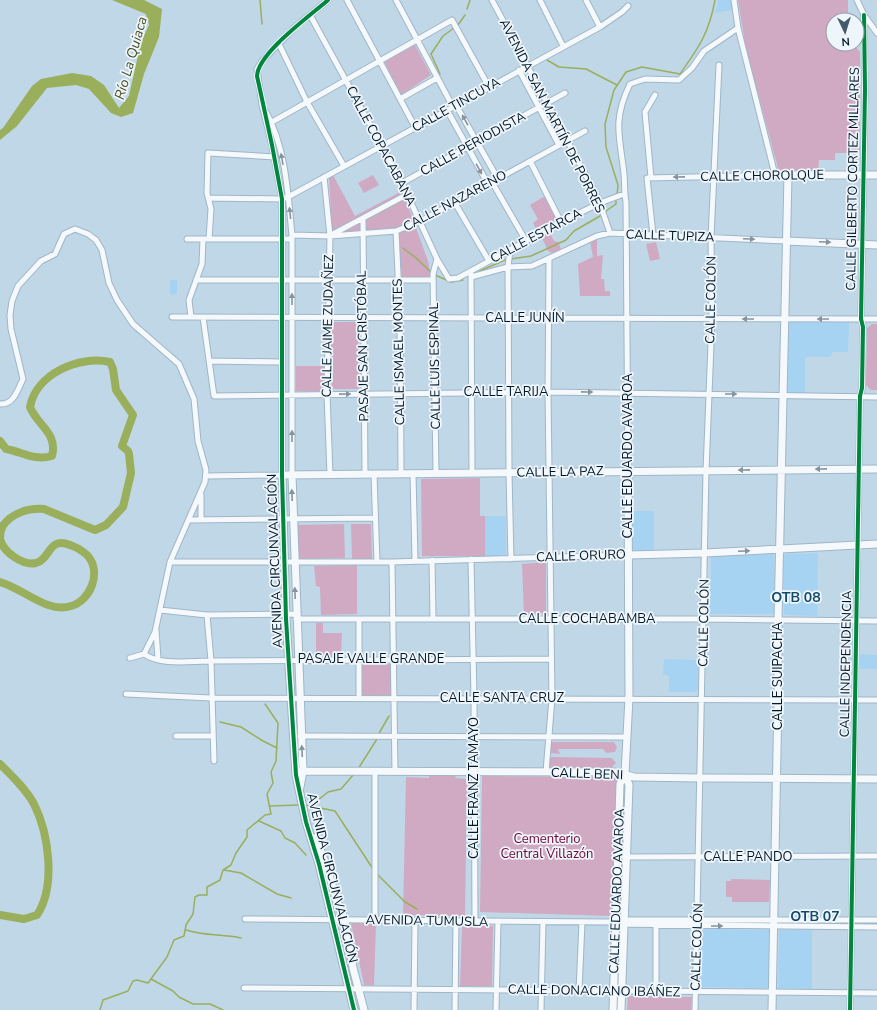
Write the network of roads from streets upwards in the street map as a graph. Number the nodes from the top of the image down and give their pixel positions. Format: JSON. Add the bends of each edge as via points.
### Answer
{"nodes":[{"id":1,"x":328,"y":0,"type":"edge"},
{"id":2,"x":347,"y":0,"type":"edge"},
{"id":3,"x":396,"y":0,"type":"edge"},
{"id":4,"x":492,"y":0,"type":"edge"},
{"id":5,"x":540,"y":0,"type":"edge"},
{"id":6,"x":586,"y":0,"type":"edge"},
{"id":7,"x":734,"y":0,"type":"edge"},
{"id":8,"x":858,"y":0,"type":"edge"},
{"id":9,"x":628,"y":6,"type":"dead end"},
{"id":10,"x":863,"y":12,"type":"edge"},
{"id":11,"x":310,"y":15,"type":"junction"},
{"id":12,"x":865,"y":16,"type":"edge"},
{"id":13,"x":600,"y":27,"type":"junction"},
{"id":14,"x":738,"y":28,"type":"junction"},
{"id":15,"x":877,"y":33,"type":"edge"},
{"id":16,"x":415,"y":40,"type":"junction"},
{"id":17,"x":279,"y":44,"type":"junction"},
{"id":18,"x":563,"y":46,"type":"junction"},
{"id":19,"x":864,"y":52,"type":"edge"},
{"id":20,"x":380,"y":61,"type":"junction"},
{"id":21,"x":719,"y":65,"type":"dead end"},
{"id":22,"x":526,"y":66,"type":"junction"},
{"id":23,"x":519,"y":70,"type":"junction"},
{"id":24,"x":437,"y":78,"type":"junction"},
{"id":25,"x":346,"y":80,"type":"junction"},
{"id":26,"x":489,"y":87,"type":"junction"},
{"id":27,"x":565,"y":93,"type":"dead end"},
{"id":28,"x":655,"y":95,"type":"dead end"},
{"id":29,"x":400,"y":99,"type":"junction"},
{"id":30,"x":307,"y":102,"type":"junction"},
{"id":31,"x":262,"y":105,"type":"junction"},
{"id":32,"x":547,"y":105,"type":"junction"},
{"id":33,"x":455,"y":106,"type":"junction"},
{"id":34,"x":540,"y":108,"type":"junction"},
{"id":35,"x":447,"y":110,"type":"junction"},
{"id":36,"x":272,"y":122,"type":"junction"},
{"id":37,"x":415,"y":127,"type":"junction"},
{"id":38,"x":585,"y":131,"type":"dead end"},
{"id":39,"x":566,"y":141,"type":"junction"},
{"id":40,"x":476,"y":142,"type":"junction"},
{"id":41,"x":560,"y":145,"type":"junction"},
{"id":42,"x":382,"y":146,"type":"junction"},
{"id":43,"x":467,"y":147,"type":"junction"},
{"id":44,"x":275,"y":157,"type":"junction"},
{"id":45,"x":530,"y":161,"type":"junction"},
{"id":46,"x":344,"y":166,"type":"junction"},
{"id":47,"x":775,"y":175,"type":"junction"},
{"id":48,"x":788,"y":175,"type":"junction"},
{"id":49,"x":863,"y":175,"type":"junction"},
{"id":50,"x":877,"y":175,"type":"edge"},
{"id":51,"x":714,"y":176,"type":"junction"},
{"id":52,"x":324,"y":177,"type":"junction"},
{"id":53,"x":649,"y":178,"type":"junction"},
{"id":54,"x":492,"y":182,"type":"junction"},
{"id":55,"x":402,"y":183,"type":"junction"},
{"id":56,"x":408,"y":194,"type":"junction"},
{"id":57,"x":624,"y":194,"type":"junction"},
{"id":58,"x":288,"y":197,"type":"junction"},
{"id":59,"x":208,"y":198,"type":"junction"},
{"id":60,"x":282,"y":199,"type":"junction"},
{"id":61,"x":455,"y":202,"type":"junction"},
{"id":62,"x":600,"y":203,"type":"junction"},
{"id":63,"x":363,"y":219,"type":"junction"},
{"id":64,"x":421,"y":221,"type":"junction"},
{"id":65,"x":561,"y":222,"type":"junction"},
{"id":66,"x":396,"y":231,"type":"junction"},
{"id":67,"x":610,"y":233,"type":"junction"},
{"id":68,"x":362,"y":234,"type":"junction"},
{"id":69,"x":626,"y":234,"type":"junction"},
{"id":70,"x":330,"y":236,"type":"junction"},
{"id":71,"x":654,"y":236,"type":"junction"},
{"id":72,"x":292,"y":237,"type":"junction"},
{"id":73,"x":712,"y":237,"type":"junction"},
{"id":74,"x":187,"y":239,"type":"dead end"},
{"id":75,"x":206,"y":239,"type":"junction"},
{"id":76,"x":281,"y":239,"type":"junction"},
{"id":77,"x":526,"y":241,"type":"junction"},
{"id":78,"x":786,"y":241,"type":"junction"},
{"id":79,"x":863,"y":244,"type":"junction"},
{"id":80,"x":877,"y":245,"type":"edge"},
{"id":81,"x":510,"y":250,"type":"junction"},
{"id":82,"x":437,"y":259,"type":"junction"},
{"id":83,"x":549,"y":259,"type":"junction"},
{"id":84,"x":489,"y":260,"type":"junction"},
{"id":85,"x":508,"y":267,"type":"junction"},
{"id":86,"x":471,"y":271,"type":"junction"},
{"id":87,"x":471,"y":277,"type":"junction"},
{"id":88,"x":449,"y":278,"type":"joint"},
{"id":89,"x":196,"y":280,"type":"junction"},
{"id":90,"x":281,"y":280,"type":"junction"},
{"id":91,"x":292,"y":280,"type":"junction"},
{"id":92,"x":328,"y":280,"type":"junction"},
{"id":93,"x":363,"y":280,"type":"junction"},
{"id":94,"x":399,"y":280,"type":"junction"},
{"id":95,"x":433,"y":280,"type":"junction"},
{"id":96,"x":172,"y":317,"type":"dead end"},
{"id":97,"x":191,"y":317,"type":"junction"},
{"id":98,"x":203,"y":317,"type":"junction"},
{"id":99,"x":281,"y":317,"type":"junction"},
{"id":100,"x":292,"y":317,"type":"junction"},
{"id":101,"x":328,"y":317,"type":"junction"},
{"id":102,"x":363,"y":317,"type":"junction"},
{"id":103,"x":400,"y":317,"type":"junction"},
{"id":104,"x":434,"y":318,"type":"junction"},
{"id":105,"x":471,"y":318,"type":"junction"},
{"id":106,"x":509,"y":318,"type":"junction"},
{"id":107,"x":548,"y":318,"type":"junction"},
{"id":108,"x":626,"y":318,"type":"junction"},
{"id":109,"x":712,"y":318,"type":"junction"},
{"id":110,"x":784,"y":319,"type":"junction"},
{"id":111,"x":861,"y":319,"type":"junction"},
{"id":112,"x":877,"y":319,"type":"edge"},
{"id":113,"x":209,"y":361,"type":"junction"},
{"id":114,"x":281,"y":362,"type":"junction"},
{"id":115,"x":509,"y":392,"type":"junction"},
{"id":116,"x":548,"y":392,"type":"junction"},
{"id":117,"x":400,"y":393,"type":"junction"},
{"id":118,"x":435,"y":393,"type":"junction"},
{"id":119,"x":472,"y":393,"type":"junction"},
{"id":120,"x":628,"y":393,"type":"junction"},
{"id":121,"x":292,"y":394,"type":"junction"},
{"id":122,"x":327,"y":394,"type":"junction"},
{"id":123,"x":364,"y":394,"type":"junction"},
{"id":124,"x":708,"y":394,"type":"junction"},
{"id":125,"x":281,"y":395,"type":"junction"},
{"id":126,"x":783,"y":395,"type":"junction"},
{"id":127,"x":860,"y":396,"type":"junction"},
{"id":128,"x":877,"y":397,"type":"edge"},
{"id":129,"x":0,"y":404,"type":"edge"},
{"id":130,"x":859,"y":469,"type":"junction"},
{"id":131,"x":877,"y":469,"type":"edge"},
{"id":132,"x":782,"y":470,"type":"junction"},
{"id":133,"x":706,"y":471,"type":"junction"},
{"id":134,"x":549,"y":472,"type":"junction"},
{"id":135,"x":628,"y":472,"type":"junction"},
{"id":136,"x":436,"y":473,"type":"junction"},
{"id":137,"x":472,"y":473,"type":"junction"},
{"id":138,"x":508,"y":473,"type":"junction"},
{"id":139,"x":330,"y":474,"type":"junction"},
{"id":140,"x":365,"y":474,"type":"junction"},
{"id":141,"x":374,"y":474,"type":"junction"},
{"id":142,"x":401,"y":474,"type":"junction"},
{"id":143,"x":414,"y":474,"type":"junction"},
{"id":144,"x":282,"y":475,"type":"junction"},
{"id":145,"x":292,"y":475,"type":"junction"},
{"id":146,"x":206,"y":476,"type":"junction"},
{"id":147,"x":201,"y":490,"type":"junction"},
{"id":148,"x":375,"y":518,"type":"junction"},
{"id":149,"x":283,"y":519,"type":"junction"},
{"id":150,"x":293,"y":519,"type":"junction"},
{"id":151,"x":189,"y":520,"type":"junction"},
{"id":152,"x":201,"y":520,"type":"junction"},
{"id":153,"x":877,"y":544,"type":"edge"},
{"id":154,"x":857,"y":545,"type":"junction"},
{"id":155,"x":780,"y":550,"type":"junction"},
{"id":156,"x":705,"y":553,"type":"junction"},
{"id":157,"x":629,"y":555,"type":"junction"},
{"id":158,"x":550,"y":558,"type":"junction"},
{"id":159,"x":471,"y":559,"type":"junction"},
{"id":160,"x":511,"y":559,"type":"junction"},
{"id":161,"x":415,"y":560,"type":"junction"},
{"id":162,"x":432,"y":560,"type":"junction"},
{"id":163,"x":170,"y":562,"type":"junction"},
{"id":164,"x":284,"y":562,"type":"junction"},
{"id":165,"x":294,"y":562,"type":"junction"},
{"id":166,"x":377,"y":562,"type":"junction"},
{"id":167,"x":392,"y":562,"type":"junction"},
{"id":168,"x":160,"y":610,"type":"junction"},
{"id":169,"x":207,"y":614,"type":"junction"},
{"id":170,"x":286,"y":614,"type":"junction"},
{"id":171,"x":296,"y":616,"type":"junction"},
{"id":172,"x":704,"y":618,"type":"junction"},
{"id":173,"x":359,"y":619,"type":"junction"},
{"id":174,"x":394,"y":619,"type":"junction"},
{"id":175,"x":433,"y":619,"type":"junction"},
{"id":176,"x":629,"y":619,"type":"junction"},
{"id":177,"x":473,"y":620,"type":"junction"},
{"id":178,"x":550,"y":620,"type":"junction"},
{"id":179,"x":778,"y":620,"type":"junction"},
{"id":180,"x":857,"y":620,"type":"junction"},
{"id":181,"x":877,"y":620,"type":"edge"},
{"id":182,"x":156,"y":628,"type":"junction"},
{"id":183,"x":144,"y":654,"type":"junction"},
{"id":184,"x":130,"y":658,"type":"dead end"},
{"id":185,"x":158,"y":659,"type":"junction"},
{"id":186,"x":359,"y":659,"type":"junction"},
{"id":187,"x":394,"y":659,"type":"junction"},
{"id":188,"x":474,"y":659,"type":"junction"},
{"id":189,"x":551,"y":659,"type":"junction"},
{"id":190,"x":288,"y":660,"type":"junction"},
{"id":191,"x":298,"y":660,"type":"junction"},
{"id":192,"x":211,"y":661,"type":"junction"},
{"id":193,"x":126,"y":694,"type":"dead end"},
{"id":194,"x":290,"y":696,"type":"junction"},
{"id":195,"x":299,"y":696,"type":"junction"},
{"id":196,"x":359,"y":697,"type":"junction"},
{"id":197,"x":395,"y":697,"type":"junction"},
{"id":198,"x":211,"y":698,"type":"junction"},
{"id":199,"x":474,"y":698,"type":"junction"},
{"id":200,"x":552,"y":698,"type":"junction"},
{"id":201,"x":629,"y":698,"type":"junction"},
{"id":202,"x":702,"y":699,"type":"junction"},
{"id":203,"x":778,"y":699,"type":"junction"},
{"id":204,"x":854,"y":700,"type":"junction"},
{"id":205,"x":877,"y":700,"type":"edge"},
{"id":206,"x":176,"y":736,"type":"dead end"},
{"id":207,"x":212,"y":736,"type":"junction"},
{"id":208,"x":294,"y":736,"type":"junction"},
{"id":209,"x":302,"y":736,"type":"junction"},
{"id":210,"x":396,"y":736,"type":"junction"},
{"id":211,"x":474,"y":737,"type":"junction"},
{"id":212,"x":549,"y":737,"type":"junction"},
{"id":213,"x":627,"y":737,"type":"junction"},
{"id":214,"x":214,"y":761,"type":"dead end"},
{"id":215,"x":300,"y":771,"type":"junction"},
{"id":216,"x":375,"y":772,"type":"junction"},
{"id":217,"x":395,"y":772,"type":"junction"},
{"id":218,"x":546,"y":772,"type":"junction"},
{"id":219,"x":473,"y":773,"type":"junction"},
{"id":220,"x":625,"y":774,"type":"junction"},
{"id":221,"x":701,"y":778,"type":"junction"},
{"id":222,"x":777,"y":779,"type":"junction"},
{"id":223,"x":854,"y":779,"type":"junction"},
{"id":224,"x":877,"y":779,"type":"edge"},
{"id":225,"x":304,"y":808,"type":"junction"},
{"id":226,"x":619,"y":856,"type":"junction"},
{"id":227,"x":699,"y":856,"type":"junction"},
{"id":228,"x":775,"y":856,"type":"junction"},
{"id":229,"x":854,"y":856,"type":"junction"},
{"id":230,"x":877,"y":856,"type":"edge"},
{"id":231,"x":627,"y":857,"type":"junction"},
{"id":232,"x":245,"y":919,"type":"dead end"},
{"id":233,"x":331,"y":920,"type":"junction"},
{"id":234,"x":345,"y":920,"type":"junction"},
{"id":235,"x":375,"y":920,"type":"junction"},
{"id":236,"x":852,"y":920,"type":"junction"},
{"id":237,"x":877,"y":920,"type":"edge"},
{"id":238,"x":415,"y":921,"type":"junction"},
{"id":239,"x":456,"y":921,"type":"junction"},
{"id":240,"x":475,"y":921,"type":"junction"},
{"id":241,"x":498,"y":921,"type":"junction"},
{"id":242,"x":543,"y":922,"type":"junction"},
{"id":243,"x":582,"y":922,"type":"junction"},
{"id":244,"x":617,"y":923,"type":"junction"},
{"id":245,"x":625,"y":923,"type":"junction"},
{"id":246,"x":656,"y":923,"type":"junction"},
{"id":247,"x":698,"y":923,"type":"junction"},
{"id":248,"x":773,"y":923,"type":"junction"},
{"id":249,"x":852,"y":926,"type":"junction"},
{"id":250,"x":877,"y":927,"type":"edge"},
{"id":251,"x":244,"y":988,"type":"dead end"},
{"id":252,"x":349,"y":989,"type":"junction"},
{"id":253,"x":359,"y":989,"type":"junction"},
{"id":254,"x":414,"y":990,"type":"junction"},
{"id":255,"x":456,"y":990,"type":"junction"},
{"id":256,"x":496,"y":990,"type":"junction"},
{"id":257,"x":541,"y":990,"type":"junction"},
{"id":258,"x":579,"y":991,"type":"junction"},
{"id":259,"x":614,"y":991,"type":"junction"},
{"id":260,"x":622,"y":991,"type":"junction"},
{"id":261,"x":656,"y":992,"type":"junction"},
{"id":262,"x":696,"y":992,"type":"junction"},
{"id":263,"x":772,"y":992,"type":"junction"},
{"id":264,"x":850,"y":993,"type":"junction"},
{"id":265,"x":877,"y":993,"type":"edge"},
{"id":266,"x":354,"y":1010,"type":"edge"},
{"id":267,"x":364,"y":1010,"type":"edge"},
{"id":268,"x":414,"y":1010,"type":"edge"},
{"id":269,"x":455,"y":1010,"type":"edge"},
{"id":270,"x":496,"y":1010,"type":"edge"},
{"id":271,"x":540,"y":1010,"type":"edge"},
{"id":272,"x":613,"y":1010,"type":"edge"},
{"id":273,"x":621,"y":1010,"type":"edge"},
{"id":274,"x":695,"y":1010,"type":"edge"},
{"id":275,"x":772,"y":1010,"type":"edge"},
{"id":276,"x":850,"y":1010,"type":"edge"}],
"edges":[{"from":1,"to":11,"type":"street","name":"AVENIDA CIRCUNVALACIÓN"},
{"from":2,"to":20,"type":"street"},
{"from":3,"to":16,"type":"street"},
{"from":4,"to":22,"type":"street","name":"AVENIDA SAN MARTÍN DE PORRES"},
{"from":5,"to":18,"type":"street"},
{"from":6,"to":13,"type":"street"},
{"from":7,"to":14,"type":"street"},
{"from":8,"to":10,"type":"street"},
{"from":9,"to":13,"type":"street","name":"CALLE TINCUYA"},
{"from":11,"to":17,"type":"street","name":"AVENIDA CIRCUNVALACIÓN"},
{"from":11,"to":25,"type":"street","name":"CALLE COPACABANA"},
{"from":12,"to":15,"type":"street"},
{"from":13,"to":18,"type":"street","name":"CALLE TINCUYA"},
{"from":14,"to":47,"type":"street"},
{"from":14,"to":57,"type":"street","name":"CALLE EDUARDO AVAROA","via":[[704,51],[692,68],[679,80],[645,79],[630,84],[619,110],[618,134],[624,173]]},
{"from":16,"to":20,"type":"street"},
{"from":16,"to":24,"type":"street"},
{"from":16,"to":26,"type":"street","via":[[452,20]]},
{"from":17,"to":30,"type":"street"},
{"from":17,"to":31,"type":"street","name":"AVENIDA CIRCUNVALACIÓN","via":[[262,60],[257,69]]},
{"from":18,"to":22,"type":"street","name":"CALLE TINCUYA"},
{"from":19,"to":49,"type":"street","name":"CALLE GILBERTO CORTEZ MILLARES"},
{"from":20,"to":25,"type":"street"},
{"from":20,"to":29,"type":"street"},
{"from":21,"to":51,"type":"street","name":"CALLE COLÓN"},
{"from":22,"to":23,"type":"street","name":"CALLE TINCUYA"},
{"from":22,"to":32,"type":"street","name":"AVENIDA SAN MARTÍN DE PORRES"},
{"from":23,"to":26,"type":"street","name":"CALLE TINCUYA"},
{"from":23,"to":34,"type":"street","name":"AVENIDA SAN MARTÍN DE PORRES"},
{"from":24,"to":29,"type":"street"},
{"from":24,"to":33,"type":"street"},
{"from":25,"to":30,"type":"street"},
{"from":25,"to":42,"type":"street","name":"CALLE COPACABANA"},
{"from":26,"to":33,"type":"street","name":"CALLE TINCUYA"},
{"from":27,"to":32,"type":"street","name":"CALLE PERIODISTA"},
{"from":28,"to":53,"type":"street","via":[[645,112]]},
{"from":29,"to":37,"type":"street"},
{"from":30,"to":36,"type":"street"},
{"from":30,"to":46,"type":"street"},
{"from":31,"to":36,"type":"street","name":"AVENIDA CIRCUNVALACIÓN"},
{"from":31,"to":44,"type":"street","name":"AVENIDA CIRCUNVALACIÓN"},
{"from":32,"to":34,"type":"street","name":"CALLE PERIODISTA"},
{"from":32,"to":39,"type":"street","name":"AVENIDA SAN MARTÍN DE PORRES"},
{"from":33,"to":35,"type":"street","name":"CALLE TINCUYA"},
{"from":40,"to":33,"type":"street","one_way":true},
{"from":34,"to":40,"type":"street","name":"CALLE PERIODISTA"},
{"from":34,"to":41,"type":"street","name":"AVENIDA SAN MARTÍN DE PORRES"},
{"from":35,"to":37,"type":"street","name":"CALLE TINCUYA"},
{"from":35,"to":43,"type":"street"},
{"from":58,"to":36,"type":"street","name":"AVENIDA CIRCUNVALACIÓN","one_way":true,"via":[[278,140]]},
{"from":37,"to":42,"type":"street","name":"CALLE TINCUYA"},
{"from":38,"to":39,"type":"street","name":"CALLE NAZARENO"},
{"from":39,"to":41,"type":"street","name":"CALLE NAZARENO"},
{"from":39,"to":62,"type":"street","name":"AVENIDA SAN MARTÍN DE PORRES"},
{"from":40,"to":43,"type":"street","name":"CALLE PERIODISTA"},
{"from":40,"to":54,"type":"street"},
{"from":41,"to":45,"type":"street","name":"CALLE NAZARENO"},
{"from":42,"to":46,"type":"street","name":"CALLE TINCUYA"},
{"from":42,"to":55,"type":"street","name":"CALLE COPACABANA"},
{"from":43,"to":54,"type":"street","one_way":true},
{"from":43,"to":55,"type":"street","name":"CALLE PERIODISTA"},
{"from":44,"to":59,"type":"street","via":[[208,153]]},
{"from":44,"to":60,"type":"street","name":"AVENIDA CIRCUNVALACIÓN"},
{"from":45,"to":54,"type":"street","name":"CALLE NAZARENO"},
{"from":45,"to":65,"type":"street"},
{"from":46,"to":52,"type":"street","name":"CALLE TINCUYA"},
{"from":47,"to":48,"type":"street","name":"CALLE CHOROLQUE"},
{"from":47,"to":51,"type":"street","name":"CALLE CHOROLQUE"},
{"from":48,"to":49,"type":"street","name":"CALLE CHOROLQUE"},
{"from":48,"to":78,"type":"street","name":"CALLE SUIPACHA"},
{"from":49,"to":50,"type":"street","name":"CALLE CHOROLQUE"},
{"from":49,"to":79,"type":"street","name":"CALLE GILBERTO CORTEZ MILLARES"},
{"from":51,"to":53,"type":"street","name":"CALLE CHOROLQUE","one_way":true},
{"from":51,"to":73,"type":"street","name":"CALLE COLÓN"},
{"from":52,"to":58,"type":"street","name":"CALLE TINCUYA"},
{"from":52,"to":70,"type":"street","name":"CALLE JAIME ZUDAÑEZ"},
{"from":53,"to":71,"type":"street"},
{"from":54,"to":61,"type":"street","name":"CALLE NAZARENO"},
{"from":54,"to":77,"type":"street"},
{"from":55,"to":56,"type":"street","name":"CALLE COPACABANA"},
{"from":56,"to":63,"type":"street"},
{"from":56,"to":64,"type":"street","name":"CALLE COPACABANA"},
{"from":57,"to":62,"type":"street","name":"CALLE ESTARCA"},
{"from":57,"to":69,"type":"street","name":"CALLE EDUARDO AVAROA"},
{"from":58,"to":60,"type":"street","name":"CALLE TINCUYA"},
{"from":72,"to":58,"type":"street","name":"AVENIDA CIRCUNVALACIÓN","one_way":true},
{"from":59,"to":60,"type":"street","name":"CALLE TINCUYA"},
{"from":59,"to":75,"type":"street","via":[[211,209]]},
{"from":60,"to":76,"type":"street","name":"AVENIDA CIRCUNVALACIÓN"},
{"from":61,"to":64,"type":"street","name":"CALLE NAZARENO"},
{"from":61,"to":84,"type":"street"},
{"from":62,"to":65,"type":"street","name":"CALLE ESTARCA"},
{"from":62,"to":67,"type":"street","name":"AVENIDA SAN MARTÍN DE PORRES"},
{"from":63,"to":68,"type":"street","name":"PASAJE SAN CRISTÓBAL"},
{"from":63,"to":70,"type":"street"},
{"from":64,"to":66,"type":"street","name":"CALLE NAZARENO"},
{"from":64,"to":82,"type":"street","name":"CALLE COPACABANA"},
{"from":65,"to":77,"type":"street","name":"CALLE ESTARCA"},
{"from":66,"to":68,"type":"street","name":"CALLE NAZARENO"},
{"from":66,"to":94,"type":"street","name":"CALLE ISMAEL MONTES"},
{"from":67,"to":69,"type":"street","name":"CALLE TUPIZA"},
{"from":67,"to":83,"type":"street","name":"CALLE TUPIZA","via":[[597,236]]},
{"from":68,"to":70,"type":"street","name":"CALLE NAZARENO"},
{"from":68,"to":93,"type":"street","name":"PASAJE SAN CRISTÓBAL"},
{"from":69,"to":71,"type":"street","name":"CALLE TUPIZA"},
{"from":69,"to":108,"type":"street","name":"CALLE EDUARDO AVAROA"},
{"from":70,"to":72,"type":"street","name":"CALLE NAZARENO"},
{"from":70,"to":92,"type":"street","name":"CALLE JAIME ZUDAÑEZ"},
{"from":71,"to":73,"type":"street","name":"CALLE TUPIZA"},
{"from":72,"to":76,"type":"street","name":"CALLE NAZARENO"},
{"from":72,"to":91,"type":"street","name":"AVENIDA CIRCUNVALACIÓN"},
{"from":73,"to":78,"type":"street","name":"CALLE TUPIZA","one_way":true},
{"from":73,"to":109,"type":"street","name":"CALLE COLÓN"},
{"from":74,"to":75,"type":"street","name":"CALLE NAZARENO"},
{"from":75,"to":76,"type":"street","name":"CALLE NAZARENO"},
{"from":75,"to":89,"type":"street","via":[[199,277]]},
{"from":76,"to":90,"type":"street","name":"AVENIDA CIRCUNVALACIÓN"},
{"from":77,"to":81,"type":"street","name":"CALLE ESTARCA"},
{"from":78,"to":79,"type":"street","name":"CALLE TUPIZA","one_way":true},
{"from":78,"to":110,"type":"street","name":"CALLE SUIPACHA"},
{"from":79,"to":80,"type":"street","name":"CALLE TUPIZA"},
{"from":79,"to":111,"type":"street","name":"CALLE GILBERTO CORTEZ MILLARES"},
{"from":81,"to":84,"type":"street","name":"CALLE ESTARCA"},
{"from":81,"to":85,"type":"street"},
{"from":82,"to":88,"type":"street","name":"CALLE COPACABANA"},
{"from":82,"to":95,"type":"street","name":"CALLE LUIS ESPINAL"},
{"from":83,"to":85,"type":"street","name":"CALLE TUPIZA","via":[[532,266]]},
{"from":83,"to":107,"type":"street"},
{"from":84,"to":86,"type":"street","name":"CALLE ESTARCA"},
{"from":85,"to":87,"type":"street","name":"CALLE TUPIZA"},
{"from":85,"to":106,"type":"street"},
{"from":86,"to":87,"type":"street"},
{"from":86,"to":88,"type":"street","name":"CALLE ESTARCA","via":[[458,278]]},
{"from":87,"to":105,"type":"street"},
{"from":89,"to":90,"type":"street"},
{"from":89,"to":97,"type":"street","via":[[189,300]]},
{"from":90,"to":91,"type":"street"},
{"from":90,"to":99,"type":"street","name":"AVENIDA CIRCUNVALACIÓN"},
{"from":91,"to":92,"type":"street"},
{"from":100,"to":91,"type":"street","name":"AVENIDA CIRCUNVALACIÓN","one_way":true},
{"from":92,"to":93,"type":"street"},
{"from":92,"to":101,"type":"street","name":"CALLE JAIME ZUDAÑEZ"},
{"from":93,"to":94,"type":"street"},
{"from":93,"to":102,"type":"street","name":"PASAJE SAN CRISTÓBAL"},
{"from":94,"to":95,"type":"street"},
{"from":94,"to":103,"type":"street","name":"CALLE ISMAEL MONTES"},
{"from":95,"to":104,"type":"street","name":"CALLE LUIS ESPINAL"},
{"from":96,"to":97,"type":"street","name":"CALLE JUNÍN"},
{"from":97,"to":98,"type":"street","name":"CALLE JUNÍN"},
{"from":98,"to":99,"type":"street","name":"CALLE JUNÍN"},
{"from":98,"to":113,"type":"street","name":"CALLE TARIJA"},
{"from":99,"to":100,"type":"street","name":"CALLE JUNÍN"},
{"from":99,"to":114,"type":"street","name":"AVENIDA CIRCUNVALACIÓN"},
{"from":100,"to":101,"type":"street","name":"CALLE JUNÍN"},
{"from":100,"to":121,"type":"street","name":"AVENIDA CIRCUNVALACIÓN"},
{"from":101,"to":102,"type":"street","name":"CALLE JUNÍN"},
{"from":101,"to":122,"type":"street","name":"CALLE JAIME ZUDAÑEZ"},
{"from":102,"to":103,"type":"street","name":"CALLE JUNÍN"},
{"from":102,"to":123,"type":"street","name":"PASAJE SAN CRISTÓBAL"},
{"from":103,"to":104,"type":"street","name":"CALLE JUNÍN"},
{"from":103,"to":117,"type":"street","name":"CALLE ISMAEL MONTES"},
{"from":104,"to":105,"type":"street","name":"CALLE JUNÍN"},
{"from":104,"to":118,"type":"street","name":"CALLE LUIS ESPINAL"},
{"from":105,"to":106,"type":"street","name":"CALLE JUNÍN"},
{"from":105,"to":119,"type":"street"},
{"from":106,"to":107,"type":"street","name":"CALLE JUNÍN"},
{"from":106,"to":115,"type":"street"},
{"from":107,"to":108,"type":"street","name":"CALLE JUNÍN"},
{"from":107,"to":116,"type":"street"},
{"from":108,"to":109,"type":"street","name":"CALLE JUNÍN"},
{"from":108,"to":120,"type":"street","name":"CALLE EDUARDO AVAROA"},
{"from":110,"to":109,"type":"street","name":"CALLE JUNÍN","one_way":true},
{"from":109,"to":124,"type":"street","name":"CALLE COLÓN"},
{"from":111,"to":110,"type":"street","name":"CALLE JUNÍN","one_way":true},
{"from":110,"to":126,"type":"street","name":"CALLE SUIPACHA"},
{"from":111,"to":112,"type":"street","name":"CALLE JUNÍN"},
{"from":111,"to":127,"type":"street","name":"CALLE INDEPENDENCIA","via":[[863,328]]},
{"from":113,"to":114,"type":"street"},
{"from":113,"to":125,"type":"street","name":"CALLE TARIJA","via":[[214,396]]},
{"from":114,"to":125,"type":"street","name":"AVENIDA CIRCUNVALACIÓN"},
{"from":115,"to":116,"type":"street","name":"CALLE TARIJA"},
{"from":115,"to":119,"type":"street","name":"CALLE TARIJA"},
{"from":115,"to":138,"type":"street"},
{"from":116,"to":120,"type":"street","name":"CALLE TARIJA","one_way":true},
{"from":116,"to":134,"type":"street"},
{"from":117,"to":118,"type":"street","name":"CALLE TARIJA"},
{"from":117,"to":123,"type":"street","name":"CALLE TARIJA"},
{"from":117,"to":142,"type":"street","name":"CALLE ISMAEL MONTES"},
{"from":118,"to":119,"type":"street","name":"CALLE TARIJA"},
{"from":118,"to":136,"type":"street","name":"CALLE LUIS ESPINAL"},
{"from":119,"to":137,"type":"street"},
{"from":120,"to":124,"type":"street","name":"CALLE TARIJA"},
{"from":120,"to":135,"type":"street","name":"CALLE EDUARDO AVAROA"},
{"from":121,"to":122,"type":"street","name":"CALLE TARIJA"},
{"from":121,"to":125,"type":"street","name":"CALLE TARIJA"},
{"from":145,"to":121,"type":"street","name":"AVENIDA CIRCUNVALACIÓN","one_way":true},
{"from":122,"to":123,"type":"street","name":"CALLE TARIJA","one_way":true},
{"from":122,"to":139,"type":"street","name":"CALLE JAIME ZUDAÑEZ"},
{"from":123,"to":140,"type":"street","name":"PASAJE SAN CRISTÓBAL"},
{"from":124,"to":126,"type":"street","name":"CALLE TARIJA","one_way":true},
{"from":124,"to":133,"type":"street","name":"CALLE COLÓN"},
{"from":125,"to":144,"type":"street","name":"AVENIDA CIRCUNVALACIÓN"},
{"from":126,"to":127,"type":"street","name":"CALLE TARIJA"},
{"from":126,"to":132,"type":"street","name":"CALLE SUIPACHA"},
{"from":127,"to":128,"type":"street","name":"CALLE TARIJA"},
{"from":127,"to":130,"type":"street","name":"CALLE INDEPENDENCIA"},
{"from":129,"to":146,"type":"street","via":[[10,401],[23,379],[10,314],[18,286],[41,261],[55,254],[64,234],[75,229],[96,240],[102,250],[109,283],[133,324],[179,364],[194,399],[198,441]]},
{"from":130,"to":131,"type":"street","name":"CALLE LA PAZ"},
{"from":130,"to":132,"type":"street","name":"CALLE LA PAZ","one_way":true},
{"from":130,"to":154,"type":"street","name":"CALLE INDEPENDENCIA"},
{"from":132,"to":133,"type":"street","name":"CALLE LA PAZ","one_way":true},
{"from":132,"to":155,"type":"street","name":"CALLE SUIPACHA"},
{"from":133,"to":135,"type":"street","name":"CALLE LA PAZ"},
{"from":133,"to":156,"type":"street","name":"CALLE COLÓN"},
{"from":134,"to":135,"type":"street","name":"CALLE LA PAZ"},
{"from":134,"to":138,"type":"street","name":"CALLE LA PAZ"},
{"from":134,"to":158,"type":"street"},
{"from":135,"to":157,"type":"street","name":"CALLE EDUARDO AVAROA"},
{"from":136,"to":137,"type":"street","name":"CALLE LA PAZ"},
{"from":136,"to":143,"type":"street","name":"CALLE LA PAZ"},
{"from":137,"to":138,"type":"street","name":"CALLE LA PAZ"},
{"from":138,"to":160,"type":"street"},
{"from":139,"to":140,"type":"street","name":"CALLE LA PAZ"},
{"from":139,"to":145,"type":"street","name":"CALLE LA PAZ"},
{"from":140,"to":141,"type":"street","name":"CALLE LA PAZ"},
{"from":141,"to":142,"type":"street","name":"CALLE LA PAZ"},
{"from":141,"to":148,"type":"street"},
{"from":142,"to":143,"type":"street","name":"CALLE LA PAZ"},
{"from":143,"to":161,"type":"street"},
{"from":144,"to":145,"type":"street","name":"CALLE LA PAZ"},
{"from":144,"to":146,"type":"street"},
{"from":144,"to":149,"type":"street","name":"AVENIDA CIRCUNVALACIÓN"},
{"from":150,"to":145,"type":"street","name":"AVENIDA CIRCUNVALACIÓN","one_way":true},
{"from":146,"to":147,"type":"street"},
{"from":147,"to":151,"type":"street"},
{"from":147,"to":152,"type":"street"},
{"from":148,"to":150,"type":"street"},
{"from":148,"to":166,"type":"street"},
{"from":149,"to":150,"type":"street"},
{"from":149,"to":152,"type":"street"},
{"from":149,"to":164,"type":"street","name":"AVENIDA CIRCUNVALACIÓN"},
{"from":150,"to":165,"type":"street","name":"AVENIDA CIRCUNVALACIÓN"},
{"from":151,"to":152,"type":"street"},
{"from":151,"to":163,"type":"street"},
{"from":153,"to":154,"type":"street","name":"CALLE ORURO"},
{"from":154,"to":155,"type":"street","name":"CALLE ORURO"},
{"from":154,"to":180,"type":"street","name":"CALLE INDEPENDENCIA"},
{"from":156,"to":155,"type":"street","name":"CALLE ORURO","one_way":true},
{"from":155,"to":179,"type":"street","name":"CALLE SUIPACHA"},
{"from":156,"to":157,"type":"street","name":"CALLE ORURO"},
{"from":156,"to":172,"type":"street","name":"CALLE COLÓN"},
{"from":157,"to":158,"type":"street","name":"CALLE ORURO"},
{"from":157,"to":176,"type":"street","name":"CALLE EDUARDO AVAROA"},
{"from":158,"to":160,"type":"street","name":"CALLE ORURO"},
{"from":158,"to":178,"type":"street"},
{"from":159,"to":160,"type":"street","name":"CALLE ORURO"},
{"from":159,"to":162,"type":"street","name":"CALLE ORURO"},
{"from":159,"to":177,"type":"street","name":"CALLE FRANZ TAMAYO"},
{"from":161,"to":162,"type":"street","name":"CALLE ORURO"},
{"from":161,"to":167,"type":"street","name":"CALLE ORURO"},
{"from":162,"to":175,"type":"street"},
{"from":163,"to":164,"type":"street","name":"CALLE ORURO"},
{"from":163,"to":168,"type":"street"},
{"from":164,"to":165,"type":"street","name":"CALLE ORURO"},
{"from":164,"to":170,"type":"street","name":"AVENIDA CIRCUNVALACIÓN"},
{"from":165,"to":166,"type":"street","name":"CALLE ORURO"},
{"from":171,"to":165,"type":"street","name":"AVENIDA CIRCUNVALACIÓN","one_way":true},
{"from":166,"to":167,"type":"street","name":"CALLE ORURO"},
{"from":167,"to":174,"type":"street"},
{"from":168,"to":169,"type":"street","name":"CALLE COCHABAMBA"},
{"from":168,"to":182,"type":"street"},
{"from":169,"to":170,"type":"street","name":"CALLE COCHABAMBA"},
{"from":169,"to":192,"type":"street"},
{"from":170,"to":171,"type":"street","name":"CALLE COCHABAMBA"},
{"from":170,"to":190,"type":"street","name":"AVENIDA CIRCUNVALACIÓN"},
{"from":171,"to":173,"type":"street","name":"CALLE COCHABAMBA"},
{"from":171,"to":191,"type":"street","name":"AVENIDA CIRCUNVALACIÓN"},
{"from":172,"to":176,"type":"street","name":"CALLE COCHABAMBA"},
{"from":172,"to":179,"type":"street","name":"CALLE COCHABAMBA"},
{"from":172,"to":202,"type":"street","name":"CALLE COLÓN"},
{"from":173,"to":174,"type":"street","name":"CALLE COCHABAMBA"},
{"from":173,"to":186,"type":"street"},
{"from":174,"to":175,"type":"street","name":"CALLE COCHABAMBA"},
{"from":174,"to":187,"type":"street"},
{"from":175,"to":177,"type":"street","name":"CALLE COCHABAMBA"},
{"from":176,"to":178,"type":"street","name":"CALLE COCHABAMBA"},
{"from":176,"to":201,"type":"street","name":"CALLE EDUARDO AVAROA"},
{"from":177,"to":178,"type":"street","name":"CALLE COCHABAMBA"},
{"from":177,"to":188,"type":"street","name":"CALLE FRANZ TAMAYO"},
{"from":178,"to":189,"type":"street"},
{"from":179,"to":180,"type":"street","name":"CALLE COCHABAMBA"},
{"from":179,"to":203,"type":"street","name":"CALLE SUIPACHA"},
{"from":180,"to":181,"type":"street","name":"CALLE COCHABAMBA"},
{"from":180,"to":204,"type":"street","name":"CALLE INDEPENDENCIA"},
{"from":182,"to":183,"type":"street"},
{"from":182,"to":185,"type":"street"},
{"from":183,"to":184,"type":"street"},
{"from":183,"to":185,"type":"street","name":"PASAJE VALLE GRANDE"},
{"from":185,"to":192,"type":"street","name":"PASAJE VALLE GRANDE"},
{"from":186,"to":187,"type":"street","name":"PASAJE VALLE GRANDE"},
{"from":186,"to":191,"type":"street","name":"PASAJE VALLE GRANDE"},
{"from":186,"to":196,"type":"street"},
{"from":187,"to":188,"type":"street","name":"PASAJE VALLE GRANDE"},
{"from":187,"to":197,"type":"street"},
{"from":188,"to":189,"type":"street","name":"PASAJE VALLE GRANDE"},
{"from":188,"to":199,"type":"street","name":"CALLE FRANZ TAMAYO"},
{"from":189,"to":200,"type":"street"},
{"from":190,"to":191,"type":"street","name":"PASAJE VALLE GRANDE"},
{"from":190,"to":192,"type":"street","name":"PASAJE VALLE GRANDE"},
{"from":190,"to":194,"type":"street","name":"AVENIDA CIRCUNVALACIÓN"},
{"from":191,"to":195,"type":"street","name":"AVENIDA CIRCUNVALACIÓN"},
{"from":192,"to":198,"type":"street"},
{"from":193,"to":198,"type":"street","name":"CALLE SANTA CRUZ"},
{"from":194,"to":195,"type":"street","name":"CALLE SANTA CRUZ"},
{"from":194,"to":198,"type":"street","name":"CALLE SANTA CRUZ"},
{"from":194,"to":208,"type":"street","name":"AVENIDA CIRCUNVALACIÓN"},
{"from":195,"to":196,"type":"street","name":"CALLE SANTA CRUZ"},
{"from":195,"to":209,"type":"street","name":"AVENIDA CIRCUNVALACIÓN"},
{"from":196,"to":197,"type":"street","name":"CALLE SANTA CRUZ"},
{"from":197,"to":199,"type":"street","name":"CALLE SANTA CRUZ"},
{"from":197,"to":210,"type":"street"},
{"from":198,"to":207,"type":"street"},
{"from":199,"to":200,"type":"street","name":"CALLE SANTA CRUZ"},
{"from":199,"to":211,"type":"street","name":"CALLE FRANZ TAMAYO"},
{"from":200,"to":201,"type":"street","name":"CALLE SANTA CRUZ"},
{"from":200,"to":212,"type":"street"},
{"from":201,"to":202,"type":"street","name":"CALLE SANTA CRUZ"},
{"from":201,"to":213,"type":"street","name":"CALLE EDUARDO AVAROA"},
{"from":202,"to":203,"type":"street","name":"CALLE SANTA CRUZ"},
{"from":202,"to":221,"type":"street","name":"CALLE COLÓN"},
{"from":203,"to":204,"type":"street","name":"CALLE SANTA CRUZ"},
{"from":203,"to":222,"type":"street","name":"CALLE SUIPACHA"},
{"from":204,"to":205,"type":"street","name":"CALLE SANTA CRUZ"},
{"from":204,"to":223,"type":"street","name":"CALLE INDEPENDENCIA"},
{"from":206,"to":207,"type":"street"},
{"from":207,"to":214,"type":"street"},
{"from":208,"to":209,"type":"street"},
{"from":208,"to":215,"type":"street","name":"AVENIDA CIRCUNVALACIÓN"},
{"from":209,"to":210,"type":"street"},
{"from":215,"to":209,"type":"street","name":"AVENIDA CIRCUNVALACIÓN","one_way":true},
{"from":210,"to":211,"type":"street"},
{"from":210,"to":217,"type":"street"},
{"from":211,"to":212,"type":"street"},
{"from":211,"to":219,"type":"street","name":"CALLE FRANZ TAMAYO"},
{"from":212,"to":213,"type":"street"},
{"from":212,"to":218,"type":"street"},
{"from":213,"to":220,"type":"street","name":"CALLE EDUARDO AVAROA"},
{"from":215,"to":216,"type":"street","name":"CALLE BENI"},
{"from":215,"to":225,"type":"street","name":"AVENIDA CIRCUNVALACIÓN","via":[[300,790]]},
{"from":216,"to":217,"type":"street","name":"CALLE BENI"},
{"from":216,"to":235,"type":"street"},
{"from":217,"to":219,"type":"street","name":"CALLE BENI"},
{"from":218,"to":219,"type":"street","name":"CALLE BENI"},
{"from":218,"to":220,"type":"street","name":"CALLE BENI"},
{"from":219,"to":240,"type":"street","name":"CALLE FRANZ TAMAYO"},
{"from":220,"to":221,"type":"street","name":"CALLE BENI","via":[[634,777]]},
{"from":220,"to":226,"type":"street","name":"CALLE EDUARDO AVAROA","via":[[620,784]]},
{"from":220,"to":231,"type":"street","name":"CALLE EDUARDO AVAROA","via":[[629,786]]},
{"from":221,"to":222,"type":"street","name":"CALLE BENI"},
{"from":221,"to":227,"type":"street","name":"CALLE COLÓN"},
{"from":222,"to":223,"type":"street","name":"CALLE BENI"},
{"from":222,"to":228,"type":"street","name":"CALLE SUIPACHA"},
{"from":223,"to":224,"type":"street","name":"CALLE BENI"},
{"from":223,"to":229,"type":"street","name":"CALLE INDEPENDENCIA"},
{"from":225,"to":233,"type":"street","name":"AVENIDA CIRCUNVALACIÓN"},
{"from":225,"to":234,"type":"street","name":"AVENIDA CIRCUNVALACIÓN"},
{"from":226,"to":231,"type":"street","name":"CALLE PANDO"},
{"from":226,"to":244,"type":"street","name":"CALLE EDUARDO AVAROA"},
{"from":227,"to":228,"type":"street","name":"CALLE PANDO"},
{"from":227,"to":231,"type":"street","name":"CALLE PANDO"},
{"from":227,"to":247,"type":"street","name":"CALLE COLÓN"},
{"from":228,"to":229,"type":"street","name":"CALLE PANDO"},
{"from":228,"to":248,"type":"street","name":"CALLE SUIPACHA"},
{"from":229,"to":230,"type":"street","name":"CALLE PANDO"},
{"from":229,"to":236,"type":"street","name":"CALLE INDEPENDENCIA"},
{"from":231,"to":245,"type":"street","name":"CALLE EDUARDO AVAROA"},
{"from":232,"to":233,"type":"street","name":"AVENIDA TUMUSLA"},
{"from":233,"to":234,"type":"street","name":"AVENIDA TUMUSLA"},
{"from":233,"to":252,"type":"street","name":"AVENIDA CIRCUNVALACIÓN"},
{"from":234,"to":235,"type":"street","name":"AVENIDA TUMUSLA"},
{"from":234,"to":253,"type":"street","name":"AVENIDA CIRCUNVALACIÓN"},
{"from":235,"to":238,"type":"street","name":"AVENIDA TUMUSLA"},
{"from":236,"to":237,"type":"street","name":"AVENIDA TUMUSLA"},
{"from":236,"to":248,"type":"street","name":"AVENIDA TUMUSLA"},
{"from":236,"to":249,"type":"street","name":"CALLE INDEPENDENCIA"},
{"from":238,"to":239,"type":"street","name":"AVENIDA TUMUSLA"},
{"from":238,"to":254,"type":"street"},
{"from":239,"to":240,"type":"street","name":"AVENIDA TUMUSLA"},
{"from":239,"to":255,"type":"street"},
{"from":240,"to":241,"type":"street","name":"AVENIDA TUMUSLA"},
{"from":241,"to":242,"type":"street","name":"AVENIDA TUMUSLA"},
{"from":241,"to":256,"type":"street"},
{"from":242,"to":243,"type":"street","name":"AVENIDA TUMUSLA"},
{"from":242,"to":257,"type":"street"},
{"from":243,"to":244,"type":"street","name":"AVENIDA TUMUSLA"},
{"from":243,"to":258,"type":"street"},
{"from":244,"to":245,"type":"street","name":"AVENIDA TUMUSLA"},
{"from":244,"to":259,"type":"street","name":"CALLE EDUARDO AVAROA"},
{"from":245,"to":246,"type":"street","name":"AVENIDA TUMUSLA"},
{"from":245,"to":260,"type":"street","name":"CALLE EDUARDO AVAROA"},
{"from":246,"to":247,"type":"street","name":"AVENIDA TUMUSLA"},
{"from":246,"to":261,"type":"street"},
{"from":247,"to":248,"type":"street","name":"AVENIDA TUMUSLA"},
{"from":247,"to":262,"type":"street","name":"CALLE COLÓN"},
{"from":248,"to":249,"type":"street","name":"AVENIDA TUMUSLA"},
{"from":248,"to":263,"type":"street","name":"CALLE SUIPACHA"},
{"from":249,"to":250,"type":"street","name":"AVENIDA TUMUSLA"},
{"from":249,"to":264,"type":"street","name":"CALLE INDEPENDENCIA"},
{"from":251,"to":252,"type":"street","name":"CALLE DONACIANO IBÁÑEZ"},
{"from":252,"to":253,"type":"street","name":"CALLE DONACIANO IBÁÑEZ"},
{"from":252,"to":266,"type":"street","name":"AVENIDA CIRCUNVALACIÓN"},
{"from":253,"to":254,"type":"street","name":"CALLE DONACIANO IBÁÑEZ"},
{"from":253,"to":267,"type":"street","name":"AVENIDA CIRCUNVALACIÓN"},
{"from":254,"to":255,"type":"street","name":"CALLE DONACIANO IBÁÑEZ"},
{"from":254,"to":268,"type":"street"},
{"from":255,"to":256,"type":"street","name":"CALLE DONACIANO IBÁÑEZ"},
{"from":255,"to":269,"type":"street"},
{"from":256,"to":257,"type":"street","name":"CALLE DONACIANO IBÁÑEZ"},
{"from":256,"to":270,"type":"street"},
{"from":257,"to":258,"type":"street","name":"CALLE DONACIANO IBÁÑEZ"},
{"from":257,"to":271,"type":"street"},
{"from":258,"to":259,"type":"street","name":"CALLE DONACIANO IBÁÑEZ"},
{"from":259,"to":260,"type":"street","name":"CALLE DONACIANO IBÁÑEZ"},
{"from":259,"to":272,"type":"street","name":"CALLE EDUARDO AVAROA"},
{"from":260,"to":261,"type":"street","name":"CALLE DONACIANO IBÁÑEZ"},
{"from":260,"to":273,"type":"street","name":"CALLE EDUARDO AVAROA"},
{"from":261,"to":262,"type":"street","name":"CALLE DONACIANO IBÁÑEZ"},
{"from":262,"to":263,"type":"street","name":"CALLE DONACIANO IBÁÑEZ"},
{"from":262,"to":274,"type":"street","name":"CALLE COLÓN"},
{"from":263,"to":264,"type":"street","name":"CALLE DONACIANO IBÁÑEZ"},
{"from":263,"to":275,"type":"street","name":"CALLE SUIPACHA"},
{"from":264,"to":265,"type":"street","name":"CALLE DONACIANO IBÁÑEZ"},
{"from":264,"to":276,"type":"street","name":"CALLE INDEPENDENCIA"}]}
